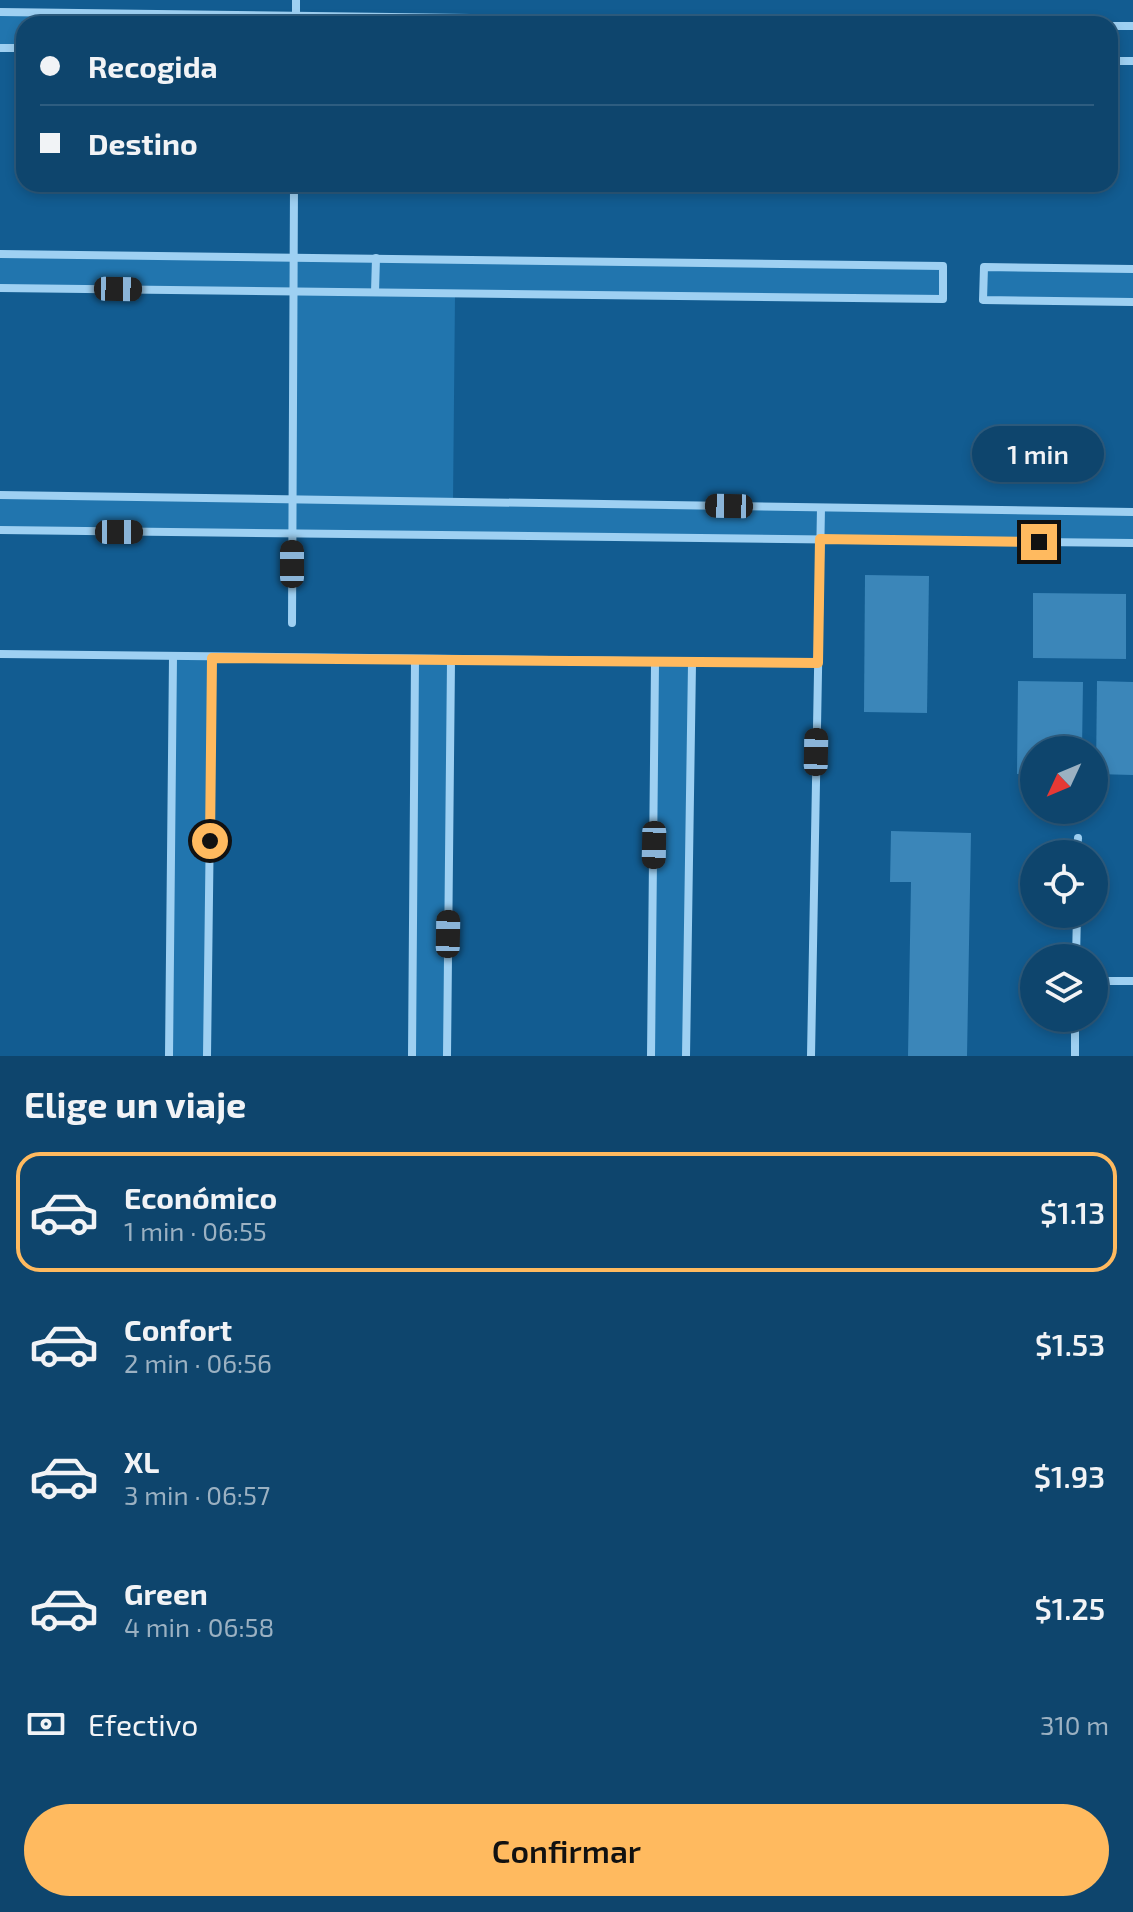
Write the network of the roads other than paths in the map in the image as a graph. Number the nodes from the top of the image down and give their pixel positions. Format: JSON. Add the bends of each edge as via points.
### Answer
{"nodes":[{"id":1,"x":0,"y":12,"type":"edge"},
{"id":2,"x":148,"y":16,"type":"edge"},
{"id":3,"x":294,"y":192,"type":"edge"},
{"id":4,"x":0,"y":254,"type":"edge"},
{"id":5,"x":294,"y":257,"type":"junction"},
{"id":6,"x":376,"y":258,"type":"junction"},
{"id":7,"x":1133,"y":269,"type":"edge"},
{"id":8,"x":0,"y":288,"type":"edge"},
{"id":9,"x":375,"y":292,"type":"junction"},
{"id":10,"x":295,"y":293,"type":"junction"},
{"id":11,"x":1133,"y":302,"type":"edge"},
{"id":12,"x":0,"y":495,"type":"edge"},
{"id":13,"x":292,"y":499,"type":"junction"},
{"id":14,"x":821,"y":508,"type":"junction"},
{"id":15,"x":1133,"y":512,"type":"edge"},
{"id":16,"x":0,"y":530,"type":"edge"},
{"id":17,"x":292,"y":534,"type":"junction"},
{"id":18,"x":820,"y":539,"type":"junction"},
{"id":19,"x":1133,"y":543,"type":"edge"},
{"id":20,"x":292,"y":623,"type":"dead end"},
{"id":21,"x":0,"y":654,"type":"edge"},
{"id":22,"x":173,"y":657,"type":"junction"},
{"id":23,"x":212,"y":658,"type":"junction"},
{"id":24,"x":415,"y":660,"type":"junction"},
{"id":25,"x":451,"y":661,"type":"junction"},
{"id":26,"x":818,"y":663,"type":"junction"},
{"id":27,"x":655,"y":664,"type":"junction"},
{"id":28,"x":692,"y":664,"type":"junction"},
{"id":29,"x":1108,"y":981,"type":"edge"},
{"id":30,"x":1133,"y":981,"type":"edge"},
{"id":31,"x":1075,"y":1032,"type":"edge"},
{"id":32,"x":169,"y":1056,"type":"edge"},
{"id":33,"x":207,"y":1056,"type":"edge"},
{"id":34,"x":412,"y":1056,"type":"edge"},
{"id":35,"x":447,"y":1056,"type":"edge"},
{"id":36,"x":651,"y":1056,"type":"edge"},
{"id":37,"x":686,"y":1056,"type":"edge"},
{"id":38,"x":811,"y":1056,"type":"edge"},
{"id":39,"x":1075,"y":1056,"type":"edge"}],
"edges":[{"from":1,"to":2,"type":"street"},
{"from":3,"to":5,"type":"street"},
{"from":4,"to":5,"type":"street"},
{"from":5,"to":6,"type":"street"},
{"from":5,"to":10,"type":"street"},
{"from":6,"to":9,"type":"street"},
{"from":6,"to":9,"type":"street","via":[[943,266],[943,299]]},
{"from":7,"to":11,"type":"street","via":[[984,267],[983,300]]},
{"from":8,"to":10,"type":"street"},
{"from":9,"to":10,"type":"street"},
{"from":10,"to":13,"type":"street"},
{"from":12,"to":13,"type":"street"},
{"from":13,"to":14,"type":"street"},
{"from":13,"to":17,"type":"street"},
{"from":14,"to":15,"type":"street"},
{"from":14,"to":18,"type":"street"},
{"from":16,"to":17,"type":"street"},
{"from":17,"to":18,"type":"street"},
{"from":17,"to":20,"type":"street"},
{"from":18,"to":19,"type":"street"},
{"from":18,"to":26,"type":"street"},
{"from":21,"to":22,"type":"street"},
{"from":22,"to":23,"type":"street"},
{"from":22,"to":32,"type":"street"},
{"from":23,"to":24,"type":"street"},
{"from":23,"to":33,"type":"street"},
{"from":24,"to":25,"type":"street"},
{"from":24,"to":34,"type":"street"},
{"from":25,"to":27,"type":"street"},
{"from":25,"to":35,"type":"street"},
{"from":26,"to":28,"type":"street"},
{"from":26,"to":38,"type":"street"},
{"from":27,"to":28,"type":"street"},
{"from":27,"to":36,"type":"street"},
{"from":28,"to":37,"type":"street"},
{"from":29,"to":30,"type":"street"},
{"from":31,"to":39,"type":"street"}]}
